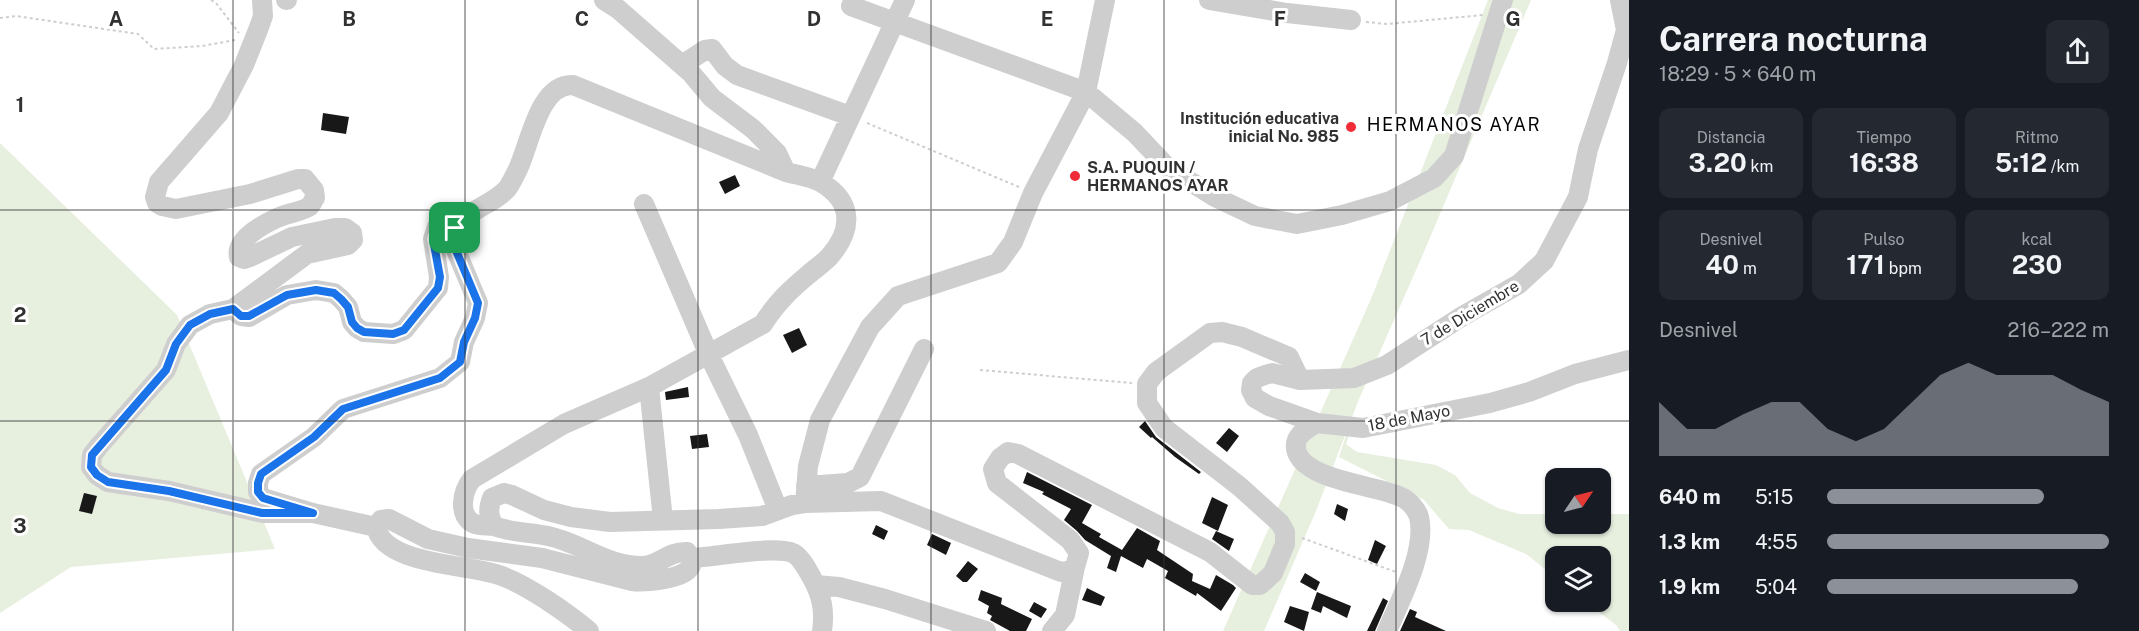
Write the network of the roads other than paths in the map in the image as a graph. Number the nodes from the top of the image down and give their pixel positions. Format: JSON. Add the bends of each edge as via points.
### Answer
{"nodes":[{"id":1,"x":262,"y":0,"type":"edge"},
{"id":2,"x":604,"y":0,"type":"edge"},
{"id":3,"x":905,"y":0,"type":"edge"},
{"id":4,"x":1105,"y":0,"type":"edge"},
{"id":5,"x":1209,"y":0,"type":"edge"},
{"id":6,"x":1620,"y":0,"type":"edge"},
{"id":7,"x":851,"y":6,"type":"dead end"},
{"id":8,"x":1502,"y":7,"type":"edge"},
{"id":9,"x":1351,"y":20,"type":"road end"},
{"id":10,"x":896,"y":21,"type":"junction"},
{"id":11,"x":1629,"y":45,"type":"edge"},
{"id":12,"x":1617,"y":63,"type":"junction"},
{"id":13,"x":682,"y":65,"type":"junction"},
{"id":14,"x":1086,"y":92,"type":"junction"},
{"id":15,"x":850,"y":116,"type":"junction"},
{"id":16,"x":786,"y":172,"type":"junction"},
{"id":17,"x":820,"y":182,"type":"junction"},
{"id":18,"x":644,"y":204,"type":"dead end"},
{"id":19,"x":455,"y":228,"type":"junction"},
{"id":20,"x":233,"y":309,"type":"junction"},
{"id":21,"x":924,"y":349,"type":"dead end"},
{"id":22,"x":708,"y":353,"type":"junction"},
{"id":23,"x":1629,"y":360,"type":"edge"},
{"id":24,"x":1300,"y":380,"type":"junction"},
{"id":25,"x":649,"y":387,"type":"junction"},
{"id":26,"x":1317,"y":423,"type":"junction"},
{"id":27,"x":806,"y":495,"type":"junction"},
{"id":28,"x":778,"y":510,"type":"junction"},
{"id":29,"x":313,"y":513,"type":"junction"},
{"id":30,"x":663,"y":520,"type":"junction"},
{"id":31,"x":494,"y":526,"type":"junction"},
{"id":32,"x":376,"y":527,"type":"junction"},
{"id":33,"x":692,"y":558,"type":"junction"},
{"id":34,"x":1075,"y":567,"type":"junction"},
{"id":35,"x":816,"y":585,"type":"junction"},
{"id":36,"x":589,"y":631,"type":"edge"},
{"id":37,"x":822,"y":631,"type":"edge"},
{"id":38,"x":986,"y":631,"type":"edge"},
{"id":39,"x":1052,"y":631,"type":"edge"},
{"id":40,"x":1387,"y":631,"type":"edge"}],
"edges":[{"from":1,"to":20,"type":"street","via":[[263,16],[258,30],[219,113],[159,182],[155,197],[162,206],[176,209],[305,179],[314,190],[315,198],[309,206],[254,231],[241,244],[239,257],[250,257],[292,237],[335,228],[345,228],[352,233],[353,240],[348,245],[307,254]]},
{"from":2,"to":13,"type":"street"},
{"from":3,"to":10,"type":"street"},
{"from":4,"to":14,"type":"street"},
{"from":5,"to":9,"type":"street"},
{"from":6,"to":12,"type":"street","name":"7 de Diciembre","via":[[1626,30]]},
{"from":7,"to":10,"type":"street"},
{"from":8,"to":14,"type":"street","via":[[1454,156],[1434,178],[1390,201],[1342,215],[1297,224],[1255,216],[1215,197],[1167,167],[1135,133]]},
{"from":10,"to":14,"type":"street"},
{"from":10,"to":15,"type":"street"},
{"from":11,"to":12,"type":"street"},
{"from":12,"to":24,"type":"street","name":"7 de Diciembre","via":[[1588,149],[1578,197],[1545,261],[1519,284],[1387,364],[1354,378]]},
{"from":13,"to":15,"type":"street","via":[[712,49],[737,75]]},
{"from":13,"to":16,"type":"street","via":[[712,98],[777,153]]},
{"from":14,"to":27,"type":"street","via":[[1033,193],[1013,242],[998,263],[898,297],[870,327],[820,420],[808,466]]},
{"from":15,"to":17,"type":"street"},
{"from":16,"to":17,"type":"street"},
{"from":16,"to":19,"type":"street","via":[[565,85],[548,97],[507,189]]},
{"from":17,"to":22,"type":"street","via":[[839,198],[847,212],[847,224],[830,256],[773,307],[763,324]]},
{"from":18,"to":22,"type":"street"},
{"from":19,"to":20,"type":"street","via":[[444,223],[437,227],[433,239],[440,277],[438,288],[404,330],[393,334],[364,332],[352,322],[341,299],[334,293],[316,290],[287,295],[249,316],[241,316]]},
{"from":19,"to":29,"type":"street","via":[[455,248],[478,303],[460,362],[440,378],[343,409],[314,437],[261,474],[258,492],[263,498]]},
{"from":20,"to":29,"type":"street","via":[[210,314],[190,325],[176,344],[166,370],[92,455],[91,467],[108,482],[169,491],[262,513]]},
{"from":21,"to":27,"type":"street","via":[[860,477]]},
{"from":22,"to":25,"type":"street"},
{"from":22,"to":28,"type":"street"},
{"from":23,"to":26,"type":"street","name":"18 de Mayo","via":[[1490,403],[1363,428]]},
{"from":24,"to":26,"type":"street","name":"18 de Mayo","via":[[1272,373],[1257,378],[1251,390],[1255,398],[1269,406]]},
{"from":24,"to":34,"type":"street","via":[[1289,357],[1222,332],[1210,333],[1197,341],[1155,372],[1147,384],[1147,403],[1164,428],[1280,523],[1285,544],[1273,573],[1260,585],[1252,585],[1210,552],[1008,452],[993,469],[997,483],[1070,540],[1079,552]]},
{"from":25,"to":30,"type":"street"},
{"from":25,"to":31,"type":"street","via":[[564,424],[472,479],[463,497],[467,518],[476,525]]},
{"from":26,"to":40,"type":"street","via":[[1297,439],[1299,457],[1322,474],[1402,497],[1418,515],[1418,546],[1410,577]]},
{"from":27,"to":28,"type":"street"},
{"from":27,"to":34,"type":"street","via":[[881,501],[1061,572]]},
{"from":28,"to":30,"type":"street","via":[[762,516]]},
{"from":29,"to":32,"type":"street"},
{"from":30,"to":31,"type":"street","via":[[610,522],[571,517],[504,493],[492,498],[489,516]]},
{"from":31,"to":33,"type":"street","via":[[549,536],[617,563],[647,566],[677,551],[687,552]]},
{"from":32,"to":33,"type":"street","via":[[381,520],[389,519],[428,539],[542,558],[632,581],[676,577],[687,571]]},
{"from":32,"to":36,"type":"street","via":[[379,537],[395,551],[499,575]]},
{"from":33,"to":35,"type":"street","via":[[777,549],[794,553]]},
{"from":34,"to":39,"type":"street","via":[[1065,615]]},
{"from":35,"to":37,"type":"street","via":[[823,602]]},
{"from":35,"to":38,"type":"street","via":[[885,599]]}]}
